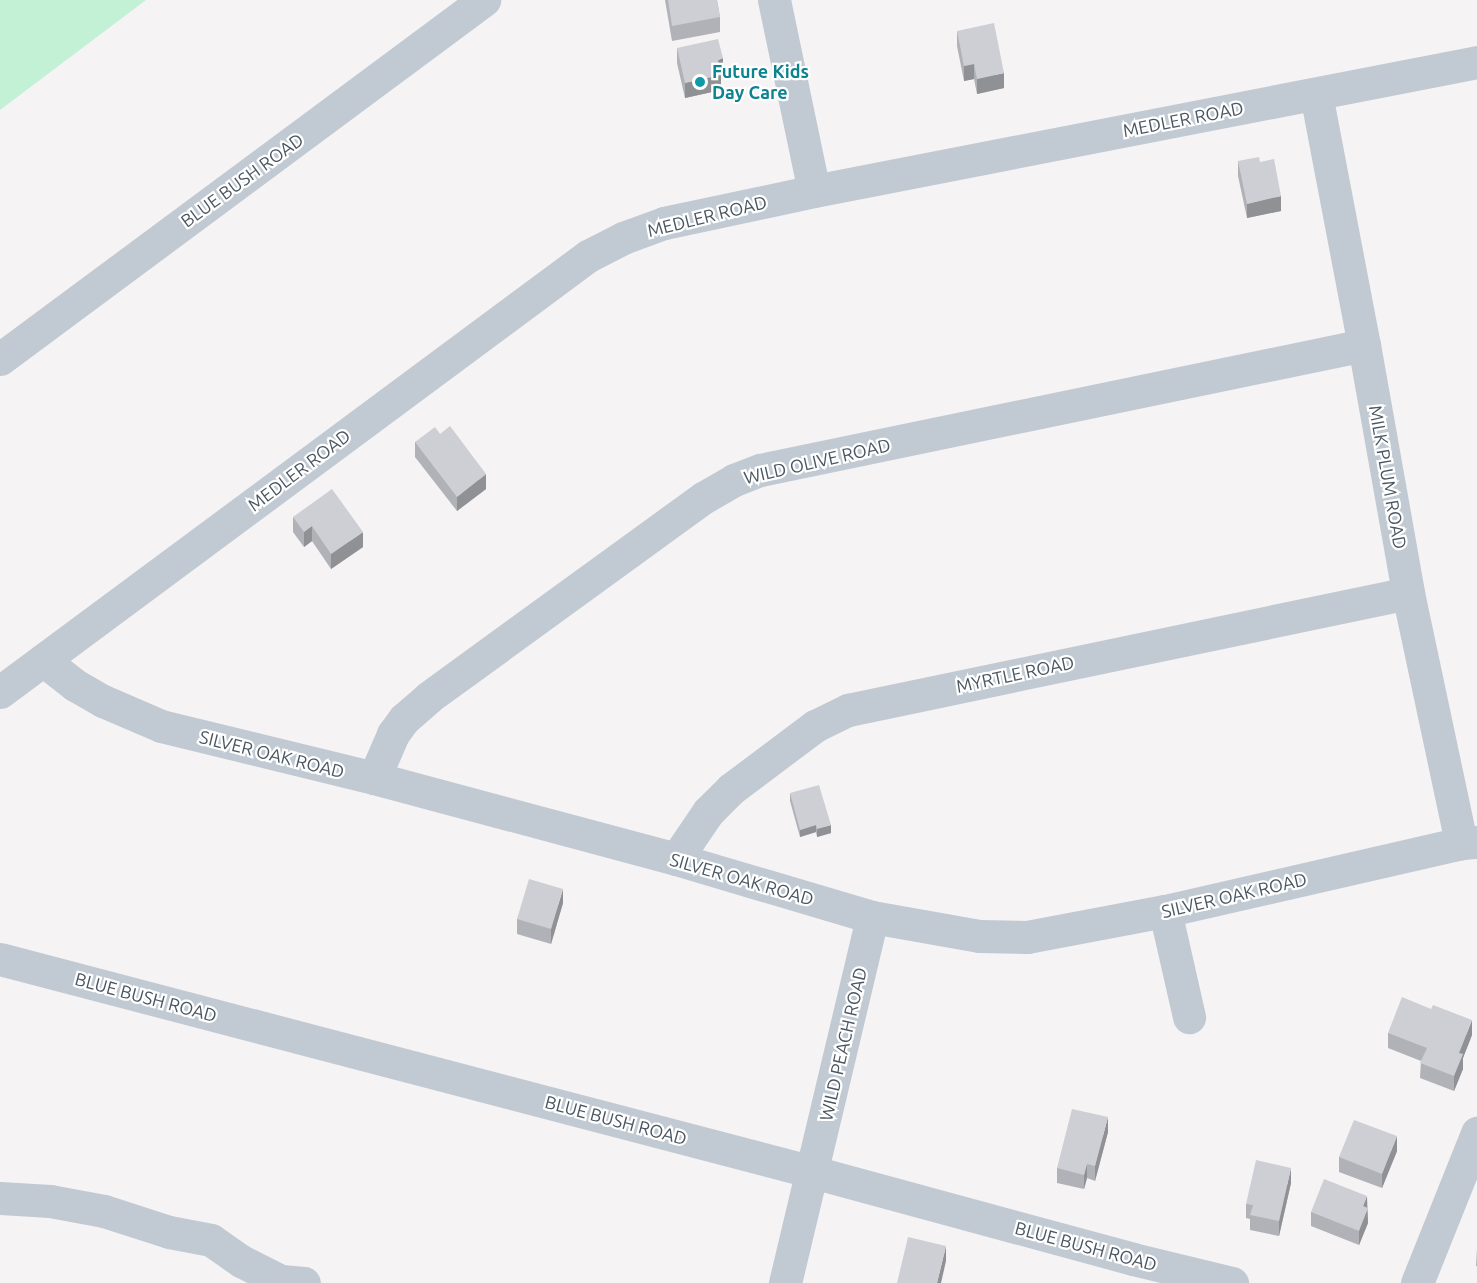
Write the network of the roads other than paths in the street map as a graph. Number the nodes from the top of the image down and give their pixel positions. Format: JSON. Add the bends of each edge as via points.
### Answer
{"nodes":[{"id":1,"x":484,"y":0,"type":"edge"},
{"id":2,"x":774,"y":0,"type":"edge"},
{"id":3,"x":1477,"y":62,"type":"edge"},
{"id":4,"x":1316,"y":94,"type":"junction"},
{"id":5,"x":814,"y":191,"type":"junction"},
{"id":6,"x":1364,"y":345,"type":"junction"},
{"id":7,"x":0,"y":359,"type":"edge"},
{"id":8,"x":1408,"y":593,"type":"junction"},
{"id":9,"x":44,"y":660,"type":"junction"},
{"id":10,"x":0,"y":692,"type":"edge"},
{"id":11,"x":374,"y":778,"type":"junction"},
{"id":12,"x":1469,"y":842,"type":"edge"},
{"id":13,"x":676,"y":859,"type":"junction"},
{"id":14,"x":1165,"y":911,"type":"junction"},
{"id":15,"x":872,"y":917,"type":"junction"},
{"id":16,"x":0,"y":959,"type":"edge"},
{"id":17,"x":1190,"y":1017,"type":"dead end"},
{"id":18,"x":1477,"y":1133,"type":"edge"},
{"id":19,"x":813,"y":1172,"type":"junction"},
{"id":20,"x":0,"y":1198,"type":"edge"},
{"id":21,"x":304,"y":1283,"type":"edge"},
{"id":22,"x":785,"y":1283,"type":"edge"},
{"id":23,"x":1232,"y":1283,"type":"edge"},
{"id":24,"x":1417,"y":1283,"type":"edge"}],
"edges":[{"from":1,"to":7,"type":"street","name":"BLUE BUSH ROAD"},
{"from":2,"to":5,"type":"street"},
{"from":3,"to":4,"type":"street","name":"MEDLER ROAD"},
{"from":4,"to":5,"type":"street","name":"MEDLER ROAD"},
{"from":4,"to":6,"type":"street","name":"MILK PLUM ROAD"},
{"from":5,"to":9,"type":"street","name":"MEDLER ROAD","via":[[664,223],[588,256]]},
{"from":6,"to":8,"type":"street","name":"MILK PLUM ROAD"},
{"from":6,"to":11,"type":"street","name":"WILD OLIVE ROAD","via":[[760,470],[734,480],[703,498],[429,697],[393,734]]},
{"from":8,"to":12,"type":"street","name":"MILK PLUM ROAD"},
{"from":8,"to":13,"type":"street","name":"MYRTLE ROAD","via":[[848,710],[815,726],[731,789],[708,812]]},
{"from":9,"to":10,"type":"street","name":"MEDLER ROAD"},
{"from":9,"to":11,"type":"street","name":"SILVER OAK ROAD","via":[[94,696],[161,726]]},
{"from":11,"to":13,"type":"street","name":"SILVER OAK ROAD"},
{"from":12,"to":14,"type":"street","name":"SILVER OAK ROAD"},
{"from":13,"to":15,"type":"street","name":"SILVER OAK ROAD"},
{"from":14,"to":15,"type":"street","name":"SILVER OAK ROAD","via":[[1027,937],[1000,938]]},
{"from":14,"to":17,"type":"street"},
{"from":15,"to":19,"type":"street","name":"WILD PEACH ROAD"},
{"from":16,"to":19,"type":"street","name":"BLUE BUSH ROAD"},
{"from":18,"to":24,"type":"street"},
{"from":19,"to":22,"type":"street","name":"WILD PEACH ROAD"},
{"from":19,"to":23,"type":"street","name":"BLUE BUSH ROAD"},
{"from":20,"to":21,"type":"street","via":[[50,1201],[104,1211],[169,1232],[211,1240],[281,1281]]}]}
